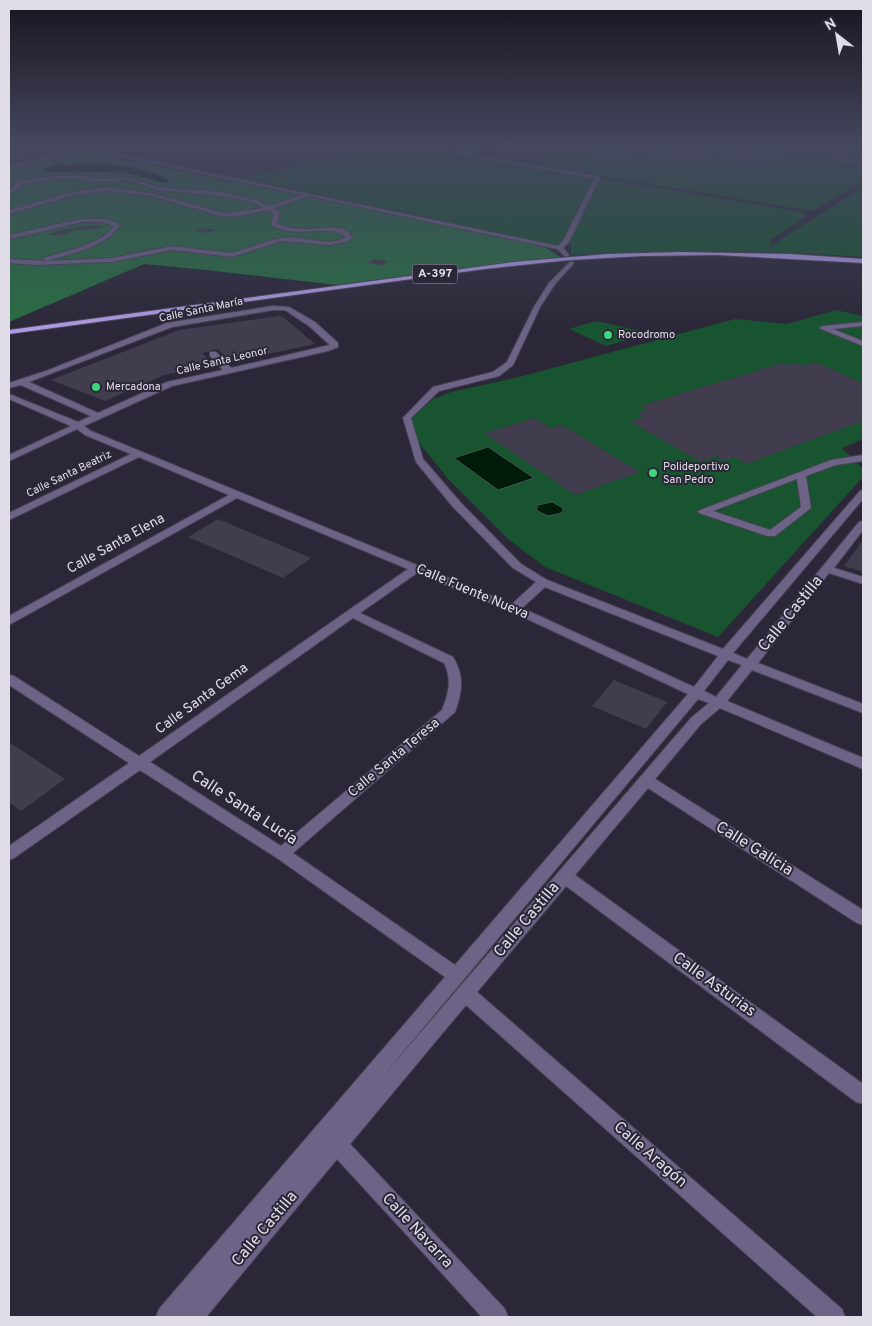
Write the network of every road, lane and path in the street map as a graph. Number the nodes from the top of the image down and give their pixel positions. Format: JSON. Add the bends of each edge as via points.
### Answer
{"nodes":[{"id":1,"x":24,"y":208,"type":"edge"},
{"id":2,"x":198,"y":208,"type":"edge"},
{"id":3,"x":267,"y":208,"type":"joint"},
{"id":4,"x":369,"y":208,"type":"edge"},
{"id":5,"x":583,"y":208,"type":"edge"},
{"id":6,"x":9,"y":212,"type":"edge"},
{"id":7,"x":9,"y":237,"type":"edge"},
{"id":8,"x":559,"y":248,"type":"junction"},
{"id":9,"x":9,"y":261,"type":"edge"},
{"id":10,"x":863,"y":261,"type":"edge"},
{"id":11,"x":35,"y":263,"type":"junction"},
{"id":12,"x":863,"y":324,"type":"edge"},
{"id":13,"x":9,"y":332,"type":"edge"},
{"id":14,"x":863,"y":344,"type":"edge"},
{"id":15,"x":335,"y":345,"type":"joint"},
{"id":16,"x":213,"y":354,"type":"dead end"},
{"id":17,"x":229,"y":371,"type":"junction"},
{"id":18,"x":21,"y":382,"type":"junction"},
{"id":19,"x":9,"y":386,"type":"edge"},
{"id":20,"x":9,"y":396,"type":"edge"},
{"id":21,"x":99,"y":416,"type":"junction"},
{"id":22,"x":78,"y":426,"type":"junction"},
{"id":23,"x":140,"y":453,"type":"junction"},
{"id":24,"x":9,"y":458,"type":"edge"},
{"id":25,"x":863,"y":458,"type":"edge"},
{"id":26,"x":801,"y":474,"type":"junction"},
{"id":27,"x":863,"y":493,"type":"edge"},
{"id":28,"x":237,"y":494,"type":"junction"},
{"id":29,"x":9,"y":517,"type":"edge"},
{"id":30,"x":863,"y":524,"type":"edge"},
{"id":31,"x":415,"y":569,"type":"junction"},
{"id":32,"x":827,"y":569,"type":"junction"},
{"id":33,"x":863,"y":581,"type":"edge"},
{"id":34,"x":544,"y":582,"type":"junction"},
{"id":35,"x":514,"y":609,"type":"junction"},
{"id":36,"x":351,"y":613,"type":"junction"},
{"id":37,"x":9,"y":621,"type":"edge"},
{"id":38,"x":726,"y":655,"type":"junction"},
{"id":39,"x":750,"y":664,"type":"junction"},
{"id":40,"x":9,"y":678,"type":"edge"},
{"id":41,"x":696,"y":693,"type":"junction"},
{"id":42,"x":719,"y":702,"type":"junction"},
{"id":43,"x":863,"y":709,"type":"edge"},
{"id":44,"x":141,"y":762,"type":"junction"},
{"id":45,"x":863,"y":764,"type":"edge"},
{"id":46,"x":646,"y":780,"type":"junction"},
{"id":47,"x":9,"y":854,"type":"edge"},
{"id":48,"x":282,"y":854,"type":"junction"},
{"id":49,"x":564,"y":876,"type":"junction"},
{"id":50,"x":863,"y":918,"type":"edge"},
{"id":51,"x":456,"y":975,"type":"junction"},
{"id":52,"x":465,"y":993,"type":"junction"},
{"id":53,"x":863,"y":1095,"type":"edge"},
{"id":54,"x":337,"y":1144,"type":"junction"},
{"id":55,"x":167,"y":1317,"type":"edge"},
{"id":56,"x":191,"y":1317,"type":"edge"},
{"id":57,"x":496,"y":1317,"type":"edge"},
{"id":58,"x":834,"y":1317,"type":"edge"}],
"edges":[{"from":1,"to":6,"type":"street"},
{"from":2,"to":3,"type":"street","via":[[224,215]]},
{"from":3,"to":11,"type":"street","via":[[277,213],[274,225],[296,230],[338,230],[350,237],[334,243],[278,240],[232,256],[169,248],[112,260]]},
{"from":4,"to":8,"type":"street"},
{"from":5,"to":8,"type":"street"},
{"from":7,"to":11,"type":"street","via":[[78,221],[111,222],[117,226],[104,238]]},
{"from":8,"to":34,"type":"street","via":[[568,259],[569,268],[552,284],[537,307],[510,363],[496,374],[436,389],[407,418],[419,460],[517,566]]},
{"from":9,"to":11,"type":"street"},
{"from":10,"to":13,"type":"main road","number":"A-397","via":[[730,253],[568,258]]},
{"from":12,"to":14,"type":"street","via":[[823,328]]},
{"from":15,"to":17,"type":"street","name":"Calle Santa Leonor"},
{"from":15,"to":18,"type":"street","name":"Calle Santa María","via":[[312,324],[287,308],[273,308],[170,325]]},
{"from":16,"to":17,"type":"street"},
{"from":17,"to":21,"type":"street","name":"Calle Santa Leonor","via":[[170,384]]},
{"from":18,"to":19,"type":"street","name":"Calle Santa María"},
{"from":18,"to":21,"type":"street"},
{"from":20,"to":22,"type":"street","name":"Calle Fuente Nueva"},
{"from":21,"to":22,"type":"street","name":"Calle Santa Leonor"},
{"from":22,"to":23,"type":"street","name":"Calle Fuente Nueva"},
{"from":22,"to":24,"type":"street","name":"Calle Santa Leonor"},
{"from":23,"to":28,"type":"street","name":"Calle Fuente Nueva"},
{"from":23,"to":29,"type":"street","name":"Calle Santa Beatriz"},
{"from":25,"to":26,"type":"street","via":[[834,462]]},
{"from":26,"to":26,"type":"street","via":[[806,508],[771,534],[703,511]]},
{"from":27,"to":38,"type":"street","name":"Calle Castilla"},
{"from":28,"to":31,"type":"street","name":"Calle Fuente Nueva"},
{"from":28,"to":37,"type":"street","name":"Calle Santa Elena"},
{"from":30,"to":32,"type":"street","name":"Calle Castilla"},
{"from":31,"to":35,"type":"street","name":"Calle Fuente Nueva"},
{"from":31,"to":36,"type":"street","name":"Calle Santa Gema"},
{"from":32,"to":33,"type":"street"},
{"from":32,"to":39,"type":"street","name":"Calle Castilla"},
{"from":34,"to":35,"type":"street"},
{"from":34,"to":38,"type":"street"},
{"from":35,"to":41,"type":"street","name":"Calle Fuente Nueva"},
{"from":36,"to":44,"type":"street","name":"Calle Santa Gema"},
{"from":36,"to":48,"type":"street","name":"Calle Santa Teresa","via":[[449,660],[456,672],[457,688],[448,712]]},
{"from":38,"to":39,"type":"street"},
{"from":38,"to":41,"type":"street","name":"Calle Castilla"},
{"from":39,"to":42,"type":"street","name":"Calle Castilla"},
{"from":39,"to":43,"type":"street"},
{"from":40,"to":44,"type":"street","name":"Calle Santa Lucía"},
{"from":41,"to":42,"type":"street","name":"Calle Fuente Nueva"},
{"from":41,"to":51,"type":"street","name":"Calle Castilla"},
{"from":42,"to":45,"type":"street","name":"Calle Fuente Nueva"},
{"from":42,"to":46,"type":"street","name":"Calle Castilla","via":[[696,721]]},
{"from":44,"to":47,"type":"street","name":"Calle Santa Gema"},
{"from":44,"to":48,"type":"street","name":"Calle Santa Lucía"},
{"from":46,"to":49,"type":"street","name":"Calle Castilla"},
{"from":46,"to":50,"type":"street","name":"Calle Galicia"},
{"from":48,"to":51,"type":"street","name":"Calle Santa Lucía"},
{"from":49,"to":52,"type":"street","name":"Calle Castilla"},
{"from":49,"to":53,"type":"street","name":"Calle Asturias"},
{"from":51,"to":55,"type":"street","name":"Calle Castilla"},
{"from":52,"to":54,"type":"street","name":"Calle Castilla"},
{"from":52,"to":58,"type":"street","name":"Calle Aragón"},
{"from":54,"to":56,"type":"street","name":"Calle Castilla"},
{"from":54,"to":57,"type":"street","name":"Calle Navarra"}]}
